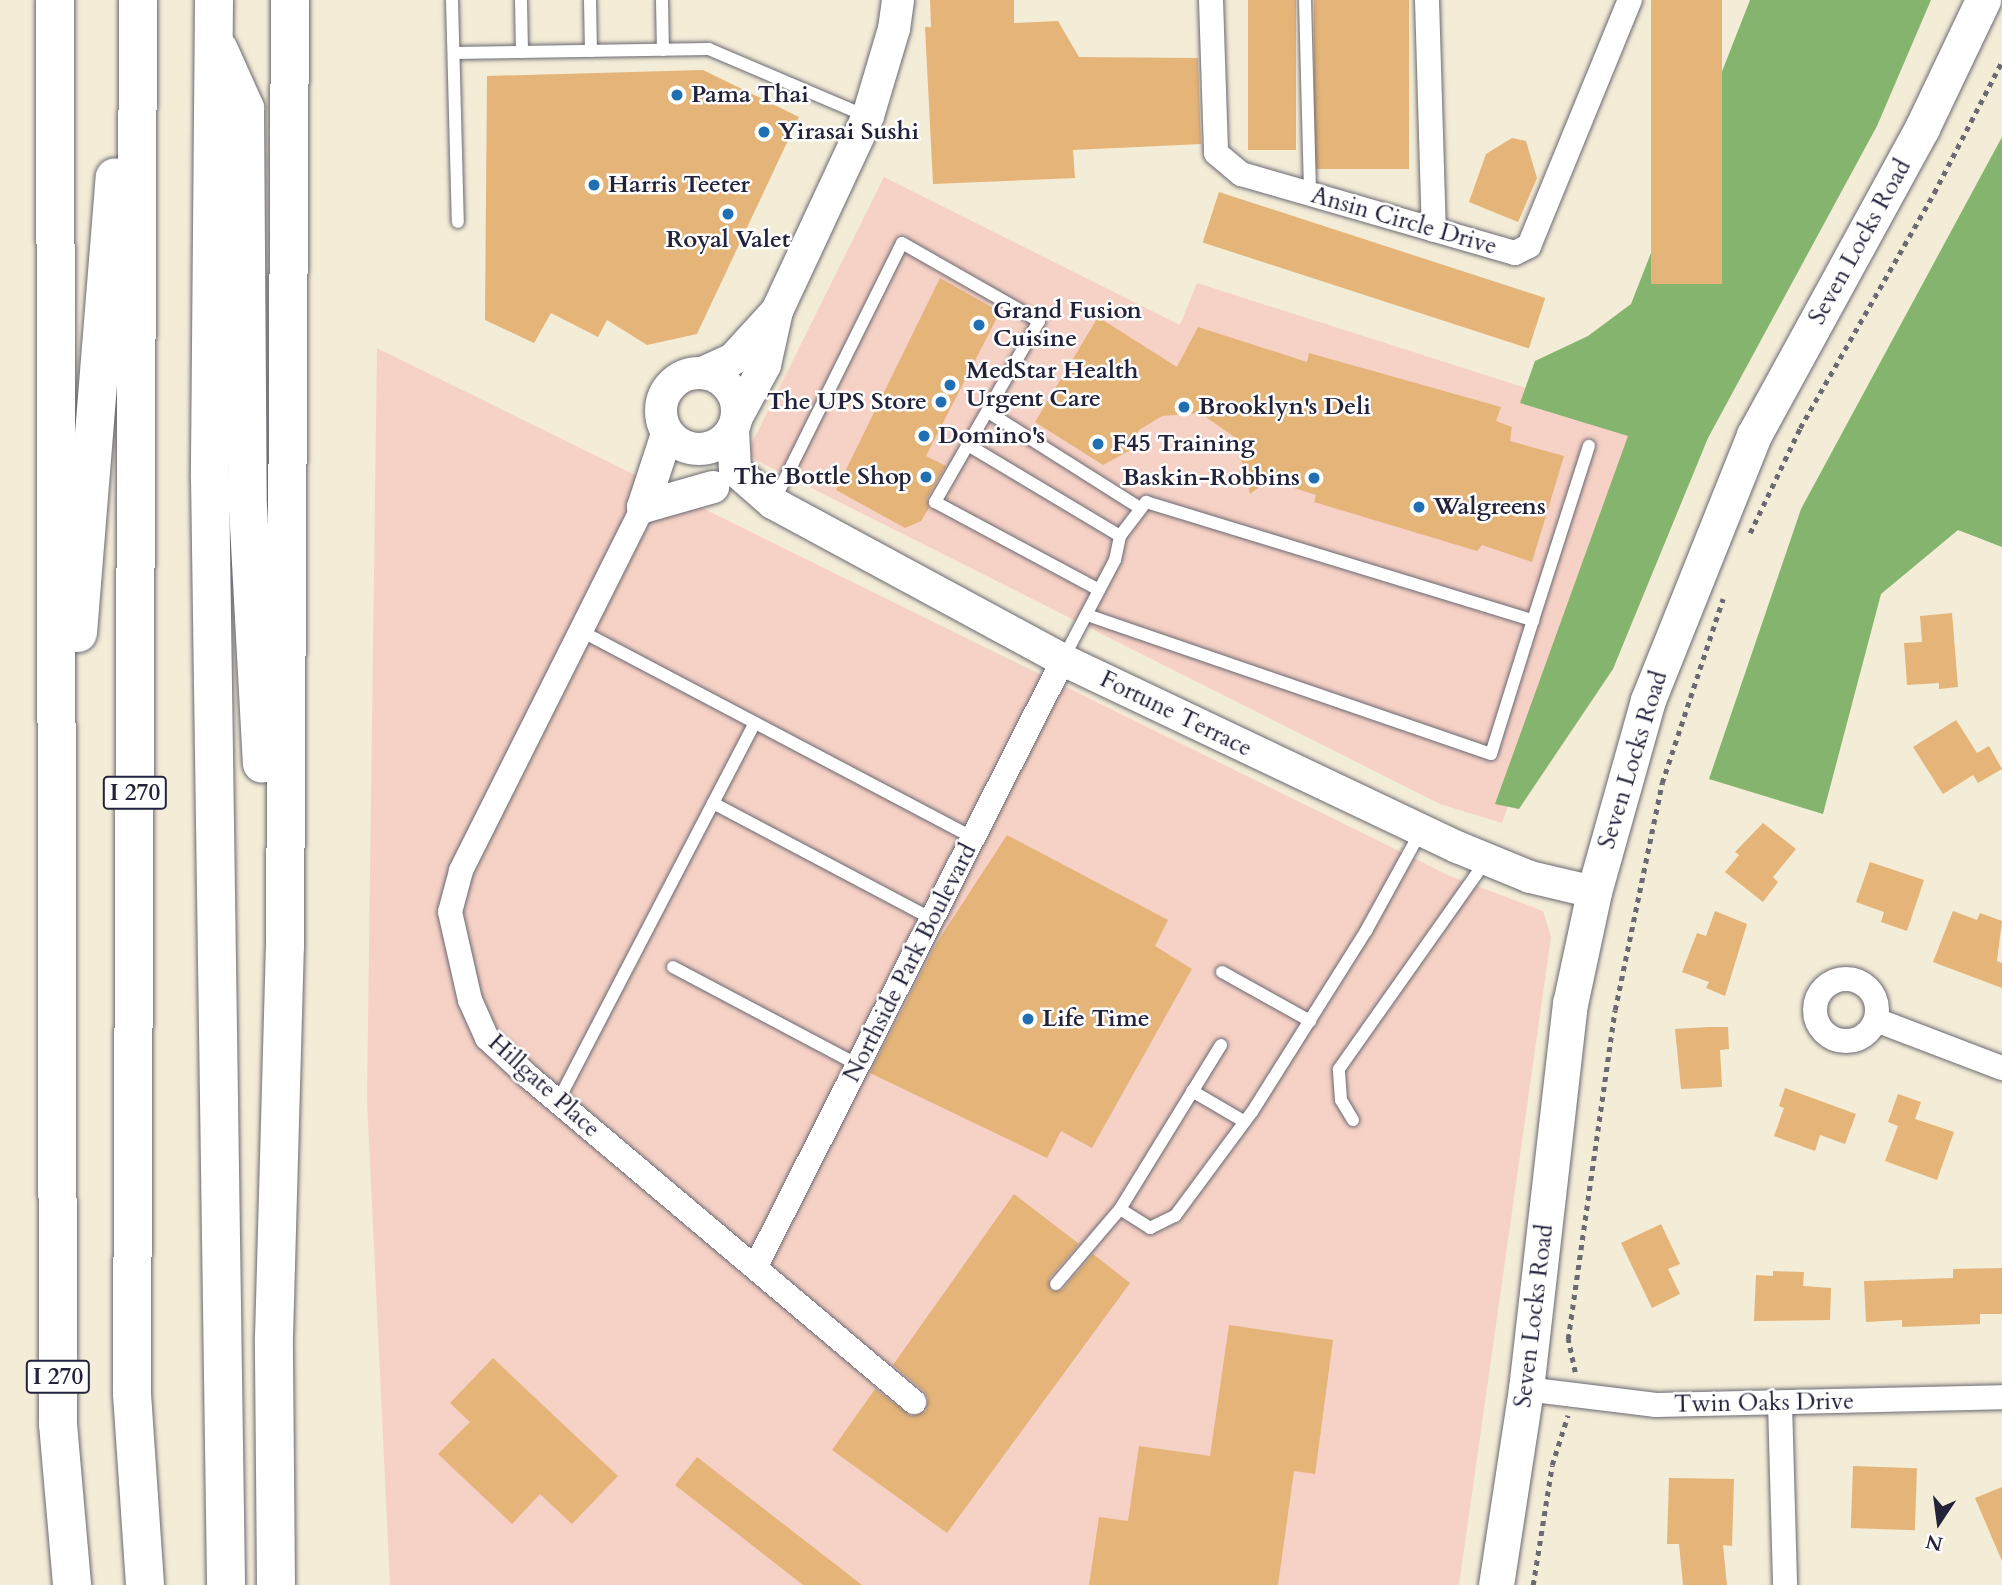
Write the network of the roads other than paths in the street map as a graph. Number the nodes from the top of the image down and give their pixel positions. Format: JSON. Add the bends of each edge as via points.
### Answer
{"nodes":[{"id":1,"x":55,"y":0,"type":"edge"},
{"id":2,"x":129,"y":0,"type":"edge"},
{"id":3,"x":138,"y":0,"type":"edge"},
{"id":4,"x":214,"y":0,"type":"edge"},
{"id":5,"x":290,"y":0,"type":"edge"},
{"id":6,"x":452,"y":0,"type":"edge"},
{"id":7,"x":521,"y":0,"type":"edge"},
{"id":8,"x":590,"y":0,"type":"edge"},
{"id":9,"x":662,"y":0,"type":"edge"},
{"id":10,"x":898,"y":0,"type":"edge"},
{"id":11,"x":1211,"y":0,"type":"edge"},
{"id":12,"x":1305,"y":0,"type":"edge"},
{"id":13,"x":1427,"y":0,"type":"edge"},
{"id":14,"x":1630,"y":0,"type":"edge"},
{"id":15,"x":1983,"y":0,"type":"edge"},
{"id":16,"x":213,"y":38,"type":"junction"},
{"id":17,"x":663,"y":50,"type":"junction"},
{"id":18,"x":591,"y":51,"type":"junction"},
{"id":19,"x":522,"y":52,"type":"junction"},
{"id":20,"x":454,"y":53,"type":"junction"},
{"id":21,"x":868,"y":116,"type":"junction"},
{"id":22,"x":1310,"y":194,"type":"junction"},
{"id":23,"x":458,"y":222,"type":"dead end"},
{"id":24,"x":1434,"y":230,"type":"junction"},
{"id":25,"x":777,"y":312,"type":"junction"},
{"id":26,"x":702,"y":373,"type":"junction"},
{"id":27,"x":988,"y":412,"type":"junction"},
{"id":28,"x":735,"y":423,"type":"junction"},
{"id":29,"x":678,"y":441,"type":"junction"},
{"id":30,"x":968,"y":445,"type":"junction"},
{"id":31,"x":1590,"y":446,"type":"dead end"},
{"id":32,"x":713,"y":487,"type":"junction"},
{"id":33,"x":773,"y":503,"type":"junction"},
{"id":34,"x":643,"y":507,"type":"junction"},
{"id":35,"x":1140,"y":508,"type":"junction"},
{"id":36,"x":1120,"y":536,"type":"junction"},
{"id":37,"x":1099,"y":590,"type":"junction"},
{"id":38,"x":1088,"y":615,"type":"junction"},
{"id":39,"x":1532,"y":620,"type":"junction"},
{"id":40,"x":581,"y":631,"type":"junction"},
{"id":41,"x":1063,"y":660,"type":"junction"},
{"id":42,"x":755,"y":723,"type":"junction"},
{"id":43,"x":713,"y":803,"type":"junction"},
{"id":44,"x":1421,"y":831,"type":"junction"},
{"id":45,"x":973,"y":838,"type":"junction"},
{"id":46,"x":1487,"y":859,"type":"junction"},
{"id":47,"x":1594,"y":892,"type":"junction"},
{"id":48,"x":56,"y":896,"type":"junction"},
{"id":49,"x":932,"y":919,"type":"junction"},
{"id":50,"x":285,"y":947,"type":"junction"},
{"id":51,"x":673,"y":967,"type":"dead end"},
{"id":52,"x":1222,"y":972,"type":"dead end"},
{"id":53,"x":1877,"y":1020,"type":"dead end"},
{"id":54,"x":1310,"y":1021,"type":"junction"},
{"id":55,"x":1221,"y":1045,"type":"dead end"},
{"id":56,"x":858,"y":1065,"type":"junction"},
{"id":57,"x":2002,"y":1068,"type":"edge"},
{"id":58,"x":1192,"y":1091,"type":"junction"},
{"id":59,"x":558,"y":1101,"type":"junction"},
{"id":60,"x":1353,"y":1120,"type":"dead end"},
{"id":61,"x":1245,"y":1122,"type":"junction"},
{"id":62,"x":1120,"y":1209,"type":"junction"},
{"id":63,"x":756,"y":1266,"type":"junction"},
{"id":64,"x":1056,"y":1284,"type":"dead end"},
{"id":65,"x":1526,"y":1390,"type":"junction"},
{"id":66,"x":2002,"y":1397,"type":"edge"},
{"id":67,"x":914,"y":1402,"type":"dead end"},
{"id":68,"x":1780,"y":1404,"type":"junction"},
{"id":69,"x":72,"y":1585,"type":"edge"},
{"id":70,"x":145,"y":1585,"type":"edge"},
{"id":71,"x":226,"y":1585,"type":"edge"},
{"id":72,"x":276,"y":1585,"type":"edge"},
{"id":73,"x":1496,"y":1585,"type":"edge"},
{"id":74,"x":1785,"y":1585,"type":"edge"}],
"edges":[{"from":1,"to":48,"type":"highway","number":"I 270"},
{"from":2,"to":48,"type":"highway"},
{"from":3,"to":70,"type":"highway","number":"I 270","via":[[132,1394]]},
{"from":4,"to":16,"type":"highway"},
{"from":5,"to":50,"type":"highway"},
{"from":6,"to":20,"type":"lane"},
{"from":7,"to":19,"type":"lane"},
{"from":8,"to":18,"type":"lane"},
{"from":9,"to":17,"type":"lane"},
{"from":10,"to":21,"type":"street"},
{"from":11,"to":22,"type":"street","name":"Ansin Circle Drive","via":[[1216,153],[1241,174]]},
{"from":12,"to":22,"type":"lane"},
{"from":13,"to":24,"type":"street"},
{"from":14,"to":24,"type":"street","name":"Ansin Circle Drive","via":[[1529,246],[1515,253]]},
{"from":15,"to":47,"type":"main road","name":"Seven Locks Road","via":[[1922,128],[1754,435],[1648,700]]},
{"from":16,"to":50,"type":"highway","via":[[245,108],[248,507],[262,766]]},
{"from":16,"to":71,"type":"highway","via":[[210,478]]},
{"from":17,"to":18,"type":"lane"},
{"from":17,"to":21,"type":"lane","via":[[726,53]]},
{"from":18,"to":19,"type":"lane"},
{"from":19,"to":20,"type":"lane"},
{"from":20,"to":23,"type":"lane"},
{"from":21,"to":25,"type":"street"},
{"from":22,"to":24,"type":"street","name":"Ansin Circle Drive"},
{"from":25,"to":26,"type":"street","via":[[733,359]]},
{"from":25,"to":28,"type":"street","via":[[765,365]]},
{"from":26,"to":28,"type":"street","via":[[714,376],[732,391]]},
{"from":26,"to":29,"type":"street","via":[[680,379],[664,396],[662,420]]},
{"from":27,"to":30,"type":"lane"},
{"from":27,"to":33,"type":"lane","via":[[1040,321],[902,243]]},
{"from":27,"to":35,"type":"lane"},
{"from":28,"to":29,"type":"street","via":[[714,447]]},
{"from":28,"to":33,"type":"street","name":"Fortune Terrace","via":[[735,470]]},
{"from":29,"to":32,"type":"street"},
{"from":29,"to":34,"type":"street"},
{"from":30,"to":36,"type":"lane"},
{"from":30,"to":37,"type":"lane","via":[[935,502]]},
{"from":31,"to":39,"type":"lane"},
{"from":32,"to":33,"type":"street","name":"Fortune Terrace"},
{"from":32,"to":34,"type":"street"},
{"from":33,"to":41,"type":"street","name":"Fortune Terrace"},
{"from":34,"to":40,"type":"street","name":"Hillgate Place"},
{"from":35,"to":36,"type":"lane"},
{"from":35,"to":39,"type":"lane","via":[[1146,502],[1170,506]]},
{"from":36,"to":37,"type":"lane","via":[[1115,560]]},
{"from":37,"to":38,"type":"lane"},
{"from":38,"to":39,"type":"lane","via":[[1491,754]]},
{"from":38,"to":41,"type":"lane"},
{"from":40,"to":42,"type":"lane"},
{"from":40,"to":59,"type":"street","name":"Hillgate Place","via":[[461,871],[450,912],[470,1000],[487,1038]]},
{"from":41,"to":44,"type":"street","name":"Fortune Terrace"},
{"from":41,"to":45,"type":"street","name":"Northside Park Boulevard"},
{"from":42,"to":43,"type":"lane"},
{"from":42,"to":45,"type":"lane"},
{"from":43,"to":49,"type":"lane"},
{"from":43,"to":59,"type":"lane"},
{"from":44,"to":46,"type":"street","name":"Fortune Terrace"},
{"from":44,"to":54,"type":"lane"},
{"from":45,"to":49,"type":"street","name":"Northside Park Boulevard"},
{"from":46,"to":47,"type":"street","name":"Fortune Terrace","via":[[1530,877]]},
{"from":46,"to":60,"type":"lane","via":[[1339,1069],[1341,1100]]},
{"from":47,"to":65,"type":"main road","name":"Seven Locks Road","via":[[1570,1004]]},
{"from":48,"to":69,"type":"highway","number":"I 270","via":[[58,1424]]},
{"from":49,"to":56,"type":"street","name":"Northside Park Boulevard"},
{"from":50,"to":72,"type":"highway","via":[[274,1337]]},
{"from":51,"to":56,"type":"lane"},
{"from":52,"to":54,"type":"lane"},
{"from":53,"to":57,"type":"street"},
{"from":54,"to":61,"type":"lane"},
{"from":55,"to":58,"type":"lane"},
{"from":56,"to":63,"type":"street","name":"Northside Park Boulevard"},
{"from":58,"to":61,"type":"lane"},
{"from":58,"to":62,"type":"lane"},
{"from":59,"to":63,"type":"street","name":"Hillgate Place"},
{"from":61,"to":62,"type":"lane","via":[[1175,1216],[1150,1228]]},
{"from":62,"to":64,"type":"lane"},
{"from":63,"to":67,"type":"street","name":"Hillgate Place"},
{"from":65,"to":68,"type":"street","name":"Twin Oaks Drive","via":[[1656,1405]]},
{"from":65,"to":73,"type":"main road","name":"Seven Locks Road"},
{"from":66,"to":68,"type":"street","name":"Twin Oaks Drive"},
{"from":68,"to":74,"type":"street"}]}
